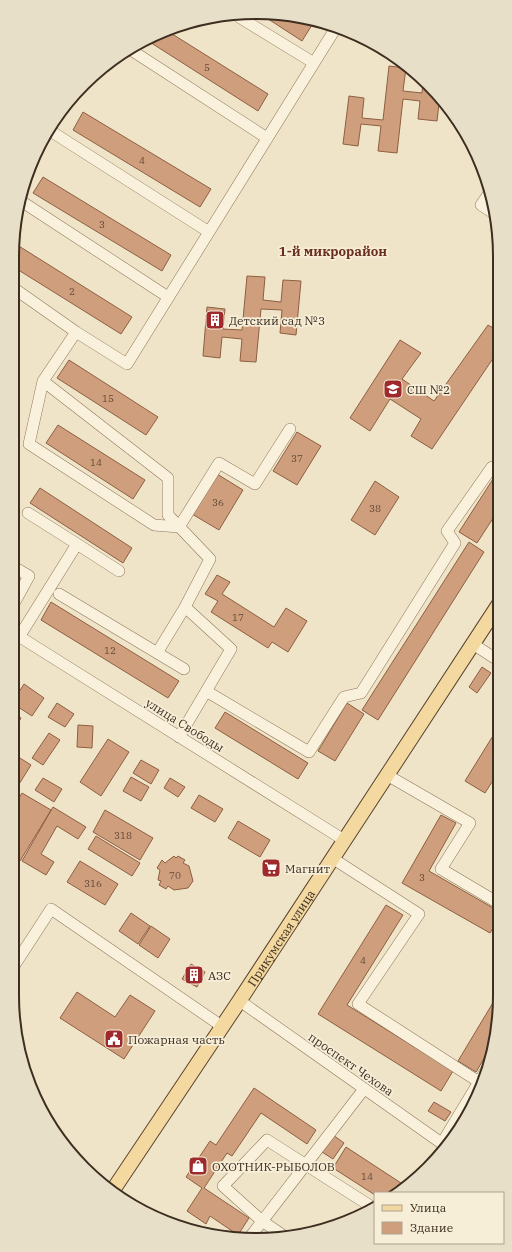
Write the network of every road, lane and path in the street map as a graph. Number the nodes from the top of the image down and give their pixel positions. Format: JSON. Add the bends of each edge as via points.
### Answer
{"nodes":[{"id":1,"x":243,"y":20,"type":"edge"},
{"id":2,"x":333,"y":32,"type":"edge"},
{"id":3,"x":135,"y":53,"type":"edge"},
{"id":4,"x":314,"y":63,"type":"junction"},
{"id":5,"x":53,"y":133,"type":"edge"},
{"id":6,"x":267,"y":138,"type":"junction"},
{"id":7,"x":486,"y":198,"type":"edge"},
{"id":8,"x":25,"y":204,"type":"edge"},
{"id":9,"x":488,"y":209,"type":"edge"},
{"id":10,"x":209,"y":232,"type":"junction"},
{"id":11,"x":19,"y":292,"type":"edge"},
{"id":12,"x":168,"y":297,"type":"junction"},
{"id":13,"x":76,"y":332,"type":"junction"},
{"id":14,"x":43,"y":381,"type":"junction"},
{"id":15,"x":290,"y":429,"type":"dead end"},
{"id":16,"x":493,"y":468,"type":"edge"},
{"id":17,"x":28,"y":513,"type":"dead end"},
{"id":18,"x":179,"y":526,"type":"junction"},
{"id":19,"x":77,"y":544,"type":"junction"},
{"id":20,"x":19,"y":570,"type":"edge"},
{"id":21,"x":119,"y":571,"type":"dead end"},
{"id":22,"x":19,"y":594,"type":"edge"},
{"id":23,"x":59,"y":594,"type":"dead end"},
{"id":24,"x":185,"y":607,"type":"junction"},
{"id":25,"x":493,"y":613,"type":"edge"},
{"id":26,"x":19,"y":631,"type":"edge"},
{"id":27,"x":19,"y":637,"type":"edge"},
{"id":28,"x":473,"y":644,"type":"junction"},
{"id":29,"x":157,"y":653,"type":"junction"},
{"id":30,"x":493,"y":657,"type":"edge"},
{"id":31,"x":184,"y":669,"type":"dead end"},
{"id":32,"x":206,"y":691,"type":"junction"},
{"id":33,"x":179,"y":737,"type":"junction"},
{"id":34,"x":387,"y":775,"type":"junction"},
{"id":35,"x":344,"y":840,"type":"junction"},
{"id":36,"x":332,"y":858,"type":"junction"},
{"id":37,"x":493,"y":900,"type":"edge"},
{"id":38,"x":19,"y":958,"type":"edge"},
{"id":39,"x":240,"y":1001,"type":"junction"},
{"id":40,"x":223,"y":1027,"type":"junction"},
{"id":41,"x":477,"y":1081,"type":"edge"},
{"id":42,"x":364,"y":1089,"type":"junction"},
{"id":43,"x":442,"y":1143,"type":"edge"},
{"id":44,"x":306,"y":1165,"type":"junction"},
{"id":45,"x":115,"y":1187,"type":"edge"},
{"id":46,"x":368,"y":1205,"type":"edge"},
{"id":47,"x":262,"y":1221,"type":"junction"},
{"id":48,"x":278,"y":1232,"type":"edge"},
{"id":49,"x":253,"y":1233,"type":"edge"}],
"edges":[{"from":1,"to":4,"type":"street"},
{"from":2,"to":4,"type":"street"},
{"from":3,"to":6,"type":"street"},
{"from":4,"to":6,"type":"street"},
{"from":5,"to":10,"type":"street"},
{"from":6,"to":10,"type":"street"},
{"from":7,"to":9,"type":"street","via":[[481,205]]},
{"from":8,"to":12,"type":"street"},
{"from":10,"to":12,"type":"street"},
{"from":11,"to":13,"type":"street"},
{"from":12,"to":13,"type":"street","via":[[127,364]]},
{"from":13,"to":14,"type":"street"},
{"from":14,"to":18,"type":"street","via":[[168,478],[168,515]]},
{"from":14,"to":18,"type":"street","via":[[29,444],[154,525]]},
{"from":15,"to":18,"type":"street","via":[[255,484],[219,463]]},
{"from":16,"to":32,"type":"street","via":[[447,531],[455,543],[361,694],[344,697],[309,752]]},
{"from":17,"to":19,"type":"street"},
{"from":18,"to":24,"type":"street","via":[[210,559]]},
{"from":19,"to":21,"type":"street"},
{"from":19,"to":26,"type":"street"},
{"from":20,"to":22,"type":"street","via":[[29,576]]},
{"from":23,"to":29,"type":"street"},
{"from":24,"to":29,"type":"street"},
{"from":24,"to":32,"type":"street","via":[[231,649]]},
{"from":25,"to":28,"type":"main road","name":"Прикумская улица"},
{"from":27,"to":33,"type":"street","name":"улица Свободы"},
{"from":28,"to":30,"type":"street"},
{"from":28,"to":34,"type":"main road","name":"Прикумская улица"},
{"from":29,"to":31,"type":"street"},
{"from":32,"to":33,"type":"street"},
{"from":33,"to":35,"type":"street","name":"улица Свободы"},
{"from":34,"to":35,"type":"main road","name":"Прикумская улица"},
{"from":34,"to":37,"type":"street","via":[[470,823],[440,870]]},
{"from":35,"to":36,"type":"main road","name":"Прикумская улица"},
{"from":36,"to":39,"type":"main road","name":"Прикумская улица"},
{"from":36,"to":41,"type":"street","via":[[419,914],[358,1004]]},
{"from":38,"to":40,"type":"street","via":[[51,909]]},
{"from":39,"to":40,"type":"main road","name":"Прикумская улица"},
{"from":39,"to":42,"type":"street","name":"проспект Чехова"},
{"from":40,"to":45,"type":"main road","name":"Прикумская улица"},
{"from":42,"to":43,"type":"street","name":"проспект Чехова"},
{"from":42,"to":44,"type":"street"},
{"from":44,"to":46,"type":"street"},
{"from":44,"to":47,"type":"street"},
{"from":44,"to":47,"type":"street","via":[[268,1140],[222,1186]]},
{"from":47,"to":48,"type":"street"},
{"from":47,"to":49,"type":"street"}]}
